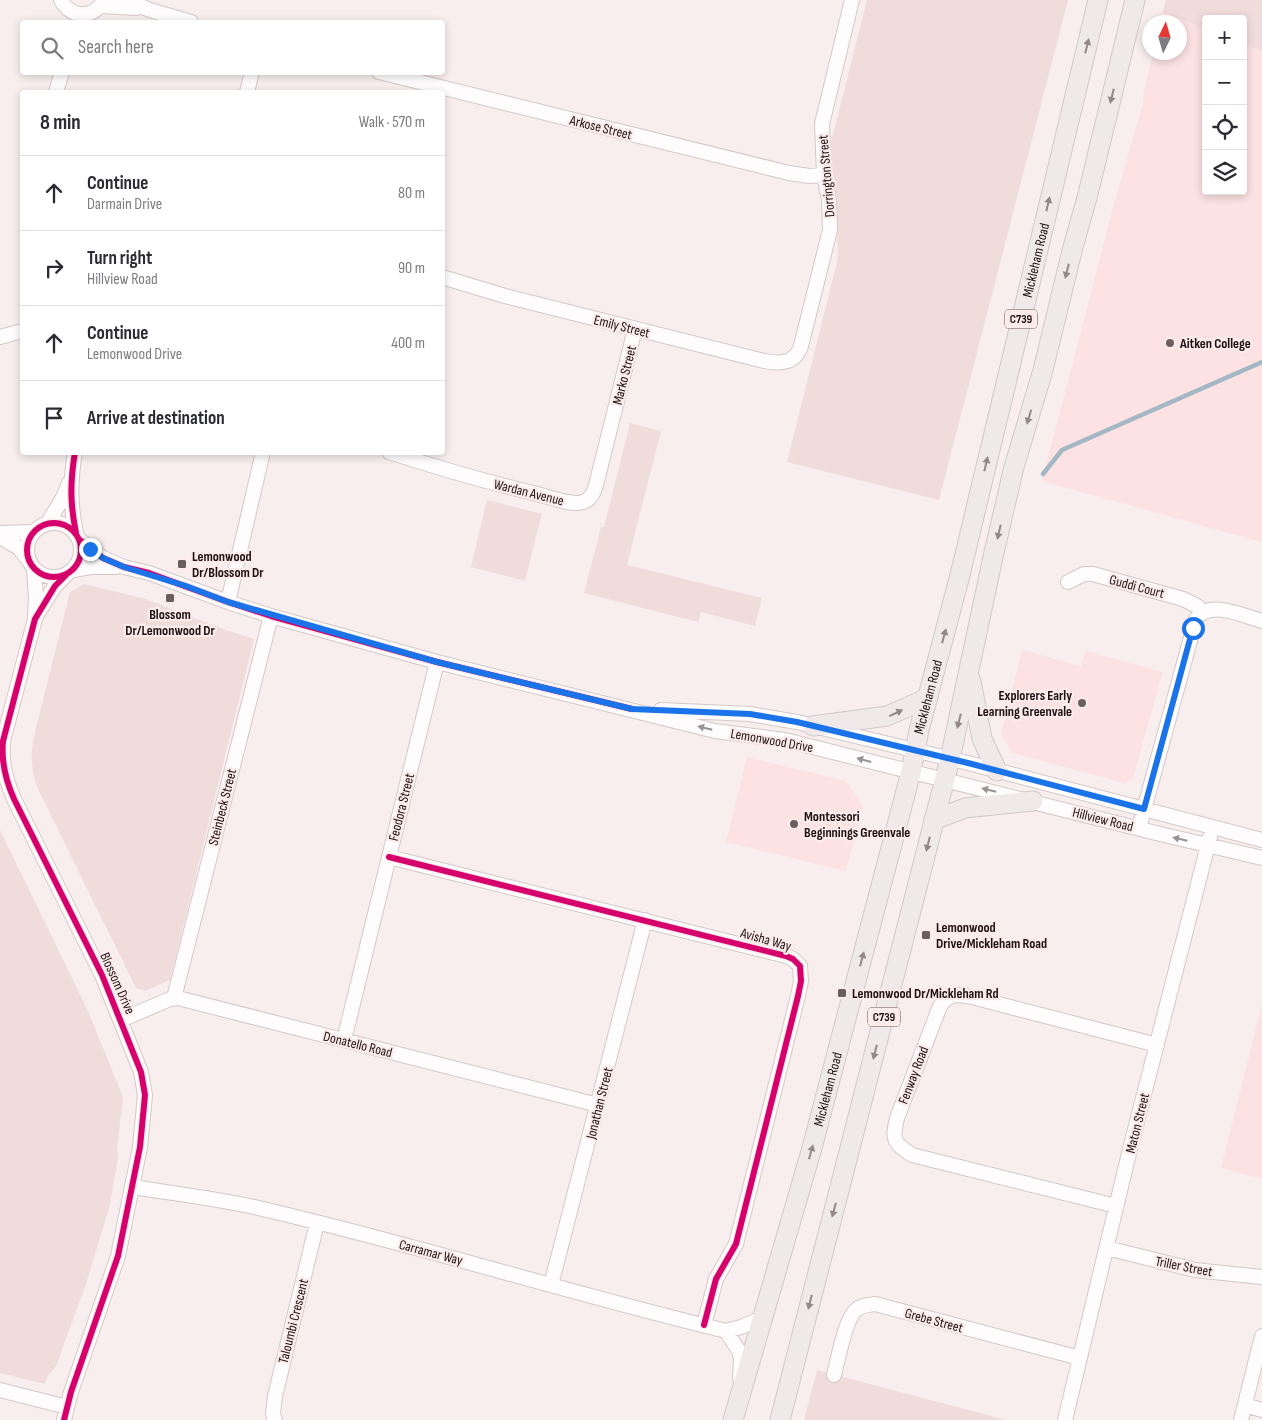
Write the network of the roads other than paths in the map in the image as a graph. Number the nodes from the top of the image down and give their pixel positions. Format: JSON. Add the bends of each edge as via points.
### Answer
{"nodes":[{"id":1,"x":126,"y":0,"type":"edge"},
{"id":2,"x":1098,"y":0,"type":"edge"},
{"id":3,"x":1135,"y":0,"type":"edge"},
{"id":4,"x":847,"y":1,"type":"edge"},
{"id":5,"x":63,"y":3,"type":"edge"},
{"id":6,"x":94,"y":10,"type":"edge"},
{"id":7,"x":150,"y":10,"type":"junction"},
{"id":8,"x":67,"y":20,"type":"edge"},
{"id":9,"x":184,"y":20,"type":"edge"},
{"id":10,"x":61,"y":75,"type":"edge"},
{"id":11,"x":251,"y":75,"type":"edge"},
{"id":12,"x":391,"y":75,"type":"edge"},
{"id":13,"x":57,"y":90,"type":"edge"},
{"id":14,"x":248,"y":90,"type":"edge"},
{"id":15,"x":824,"y":175,"type":"junction"},
{"id":16,"x":445,"y":278,"type":"edge"},
{"id":17,"x":635,"y":329,"type":"junction"},
{"id":18,"x":20,"y":332,"type":"edge"},
{"id":19,"x":0,"y":337,"type":"edge"},
{"id":20,"x":800,"y":351,"type":"joint"},
{"id":21,"x":613,"y":420,"type":"joint"},
{"id":22,"x":74,"y":455,"type":"edge"},
{"id":23,"x":263,"y":455,"type":"edge"},
{"id":24,"x":399,"y":455,"type":"edge"},
{"id":25,"x":70,"y":480,"type":"junction"},
{"id":26,"x":46,"y":524,"type":"junction"},
{"id":27,"x":34,"y":532,"type":"junction"},
{"id":28,"x":0,"y":533,"type":"edge"},
{"id":29,"x":78,"y":536,"type":"junction"},
{"id":30,"x":0,"y":538,"type":"edge"},
{"id":31,"x":32,"y":566,"type":"junction"},
{"id":32,"x":124,"y":567,"type":"junction"},
{"id":33,"x":70,"y":573,"type":"junction"},
{"id":34,"x":1068,"y":582,"type":"dead end"},
{"id":35,"x":228,"y":602,"type":"junction"},
{"id":36,"x":1203,"y":612,"type":"junction"},
{"id":37,"x":271,"y":616,"type":"junction"},
{"id":38,"x":35,"y":619,"type":"junction"},
{"id":39,"x":1262,"y":621,"type":"edge"},
{"id":40,"x":437,"y":662,"type":"junction"},
{"id":41,"x":969,"y":673,"type":"junction"},
{"id":42,"x":928,"y":698,"type":"junction"},
{"id":43,"x":632,"y":709,"type":"junction"},
{"id":44,"x":813,"y":726,"type":"junction"},
{"id":45,"x":2,"y":741,"type":"edge"},
{"id":46,"x":915,"y":751,"type":"junction"},
{"id":47,"x":950,"y":759,"type":"junction"},
{"id":48,"x":997,"y":771,"type":"junction"},
{"id":49,"x":911,"y":772,"type":"junction"},
{"id":50,"x":944,"y":780,"type":"junction"},
{"id":51,"x":1033,"y":801,"type":"junction"},
{"id":52,"x":1144,"y":809,"type":"junction"},
{"id":53,"x":934,"y":820,"type":"junction"},
{"id":54,"x":1213,"y":827,"type":"junction"},
{"id":55,"x":1139,"y":828,"type":"junction"},
{"id":56,"x":1262,"y":840,"type":"edge"},
{"id":57,"x":1209,"y":845,"type":"junction"},
{"id":58,"x":389,"y":857,"type":"junction"},
{"id":59,"x":1262,"y":858,"type":"edge"},
{"id":60,"x":646,"y":920,"type":"junction"},
{"id":61,"x":174,"y":998,"type":"junction"},
{"id":62,"x":121,"y":1020,"type":"junction"},
{"id":63,"x":344,"y":1040,"type":"junction"},
{"id":64,"x":1157,"y":1046,"type":"junction"},
{"id":65,"x":598,"y":1105,"type":"junction"},
{"id":66,"x":133,"y":1187,"type":"junction"},
{"id":67,"x":1116,"y":1206,"type":"junction"},
{"id":68,"x":317,"y":1222,"type":"junction"},
{"id":69,"x":1107,"y":1248,"type":"junction"},
{"id":70,"x":1262,"y":1277,"type":"edge"},
{"id":71,"x":552,"y":1285,"type":"junction"},
{"id":72,"x":762,"y":1318,"type":"junction"},
{"id":73,"x":704,"y":1325,"type":"junction"},
{"id":74,"x":726,"y":1330,"type":"junction"},
{"id":75,"x":1262,"y":1336,"type":"edge"},
{"id":76,"x":1080,"y":1358,"type":"junction"},
{"id":77,"x":834,"y":1375,"type":"dead end"},
{"id":78,"x":0,"y":1390,"type":"edge"},
{"id":79,"x":740,"y":1390,"type":"junction"},
{"id":80,"x":1245,"y":1405,"type":"junction"},
{"id":81,"x":1262,"y":1410,"type":"edge"},
{"id":82,"x":65,"y":1414,"type":"edge"},
{"id":83,"x":276,"y":1420,"type":"edge"},
{"id":84,"x":733,"y":1420,"type":"edge"},
{"id":85,"x":780,"y":1420,"type":"edge"},
{"id":86,"x":1064,"y":1420,"type":"edge"},
{"id":87,"x":1241,"y":1420,"type":"edge"}],
"edges":[{"from":1,"to":7,"type":"street"},
{"from":42,"to":2,"type":"main road","name":"Mickleham Road","number":"C739","one_way":true},
{"from":3,"to":41,"type":"main road","number":"C739","one_way":true,"via":[[1043,370],[1014,467]]},
{"from":4,"to":15,"type":"street","name":"Dorrington Street","via":[[823,116]]},
{"from":5,"to":6,"type":"street","via":[[76,14]]},
{"from":5,"to":8,"type":"street"},
{"from":6,"to":7,"type":"street"},
{"from":7,"to":9,"type":"street"},
{"from":10,"to":13,"type":"street"},
{"from":11,"to":14,"type":"street"},
{"from":12,"to":15,"type":"street","name":"Arkose Street","via":[[789,173]]},
{"from":15,"to":20,"type":"street","name":"Dorrington Street","via":[[830,230]]},
{"from":16,"to":17,"type":"street","name":"Emily Street"},
{"from":17,"to":20,"type":"street","name":"Emily Street","via":[[775,363],[788,362]]},
{"from":17,"to":21,"type":"street","name":"Marko Street"},
{"from":18,"to":19,"type":"street"},
{"from":21,"to":24,"type":"street","name":"Wardan Avenue","via":[[595,489],[587,500],[579,503],[484,481]]},
{"from":22,"to":25,"type":"street"},
{"from":23,"to":35,"type":"street"},
{"from":25,"to":26,"type":"street"},
{"from":25,"to":29,"type":"street","via":[[72,512]]},
{"from":26,"to":27,"type":"street"},
{"from":26,"to":29,"type":"street","via":[[62,524]]},
{"from":27,"to":28,"type":"street"},
{"from":27,"to":31,"type":"street","via":[[27,547]]},
{"from":29,"to":32,"type":"street","name":"Lemonwood Drive","via":[[103,558]]},
{"from":29,"to":33,"type":"street","via":[[81,556]]},
{"from":30,"to":31,"type":"street","via":[[19,548]]},
{"from":31,"to":33,"type":"street","via":[[49,577]]},
{"from":31,"to":38,"type":"street","name":"Blossom Drive"},
{"from":32,"to":33,"type":"street","name":"Lemonwood Drive","via":[[91,567]]},
{"from":32,"to":35,"type":"street","name":"Lemonwood Drive"},
{"from":33,"to":38,"type":"street","name":"Blossom Drive","via":[[55,586]]},
{"from":34,"to":36,"type":"street","name":"Guddi Court","via":[[1084,574],[1093,574],[1183,599]]},
{"from":35,"to":37,"type":"street","name":"Lemonwood Drive"},
{"from":36,"to":39,"type":"street","via":[[1214,609]]},
{"from":36,"to":52,"type":"street","via":[[1194,626]]},
{"from":37,"to":40,"type":"street","name":"Lemonwood Drive"},
{"from":37,"to":61,"type":"street","name":"Steinbeck Street"},
{"from":38,"to":45,"type":"street","name":"Blossom Drive"},
{"from":40,"to":43,"type":"street","name":"Lemonwood Drive"},
{"from":40,"to":58,"type":"street","name":"Feodora Street"},
{"from":41,"to":47,"type":"main road","number":"C739","one_way":true},
{"from":41,"to":48,"type":"main road","via":[[982,738]]},
{"from":44,"to":42,"type":"main road","one_way":true,"via":[[887,716]]},
{"from":42,"to":46,"type":"main road","name":"Mickleham Road","number":"C739"},
{"from":43,"to":44,"type":"street","name":"Lemonwood Drive","via":[[750,714]]},
{"from":49,"to":43,"type":"street","name":"Lemonwood Drive","one_way":true,"via":[[785,740],[715,731]]},
{"from":44,"to":46,"type":"street","name":"Lemonwood Drive"},
{"from":45,"to":62,"type":"street","name":"Blossom Drive","via":[[10,788]]},
{"from":46,"to":47,"type":"street","name":"Lemonwood Drive"},
{"from":46,"to":49,"type":"main road","name":"Mickleham Road","number":"C739"},
{"from":47,"to":48,"type":"street","name":"Hillview Road"},
{"from":47,"to":50,"type":"main road","number":"C739"},
{"from":48,"to":52,"type":"street","name":"Hillview Road"},
{"from":49,"to":50,"type":"street","name":"Lemonwood Drive"},
{"from":72,"to":49,"type":"main road","name":"Mickleham Road","number":"C739","one_way":true,"via":[[814,1139]]},
{"from":51,"to":50,"type":"street","name":"Hillview Road","one_way":true},
{"from":50,"to":53,"type":"main road","number":"C739"},
{"from":51,"to":53,"type":"main road","via":[[965,808]]},
{"from":51,"to":55,"type":"street","name":"Hillview Road"},
{"from":52,"to":54,"type":"street","name":"Hillview Road"},
{"from":52,"to":55,"type":"street"},
{"from":53,"to":85,"type":"main road","number":"C739","one_way":true},
{"from":54,"to":56,"type":"street","name":"Hillview Road"},
{"from":54,"to":57,"type":"street","name":"Maton Street"},
{"from":57,"to":55,"type":"street","name":"Hillview Road","one_way":true},
{"from":57,"to":59,"type":"street","name":"Hillview Road"},
{"from":57,"to":64,"type":"street","name":"Maton Street"},
{"from":58,"to":60,"type":"street","name":"Avisha Way"},
{"from":58,"to":63,"type":"street","name":"Feodora Street"},
{"from":60,"to":65,"type":"street","name":"Jonathan Street"},
{"from":60,"to":73,"type":"street","name":"Avisha Way","via":[[786,956],[797,962],[802,972],[788,1042],[736,1244],[716,1279]]},
{"from":61,"to":62,"type":"street"},
{"from":61,"to":63,"type":"street","name":"Donatello Road"},
{"from":62,"to":66,"type":"street","name":"Blossom Drive","via":[[141,1072],[145,1095]]},
{"from":63,"to":65,"type":"street","name":"Donatello Road"},
{"from":64,"to":67,"type":"street","name":"Maton Street"},
{"from":64,"to":67,"type":"street","name":"Fenway Road","via":[[972,997],[952,995],[940,1006],[897,1118],[894,1134],[899,1147],[912,1155]]},
{"from":65,"to":71,"type":"street","name":"Jonathan Street"},
{"from":66,"to":68,"type":"street","name":"Carramar Way","via":[[244,1205]]},
{"from":66,"to":82,"type":"street","name":"Blossom Drive","via":[[118,1256]]},
{"from":67,"to":69,"type":"street","name":"Maton Street"},
{"from":68,"to":71,"type":"street","name":"Carramar Way"},
{"from":68,"to":83,"type":"street","name":"Taloumbi Crescent","via":[[275,1396],[273,1414]]},
{"from":69,"to":70,"type":"street","name":"Triller Street","via":[[1195,1270]]},
{"from":69,"to":76,"type":"street","name":"Maton Street"},
{"from":71,"to":73,"type":"street","name":"Carramar Way"},
{"from":72,"to":74,"type":"street","name":"Carramar Way"},
{"from":72,"to":79,"type":"main road","name":"Mickleham Road","number":"C739"},
{"from":73,"to":74,"type":"street","name":"Carramar Way"},
{"from":74,"to":79,"type":"street","via":[[741,1358]]},
{"from":75,"to":80,"type":"street"},
{"from":76,"to":77,"type":"street","name":"Grebe Street","via":[[875,1304],[855,1311],[849,1321]]},
{"from":76,"to":86,"type":"street","name":"Maton Street"},
{"from":78,"to":82,"type":"street"},
{"from":79,"to":84,"type":"main road","name":"Mickleham Road","number":"C739"},
{"from":80,"to":81,"type":"street"},
{"from":80,"to":87,"type":"street"}]}
